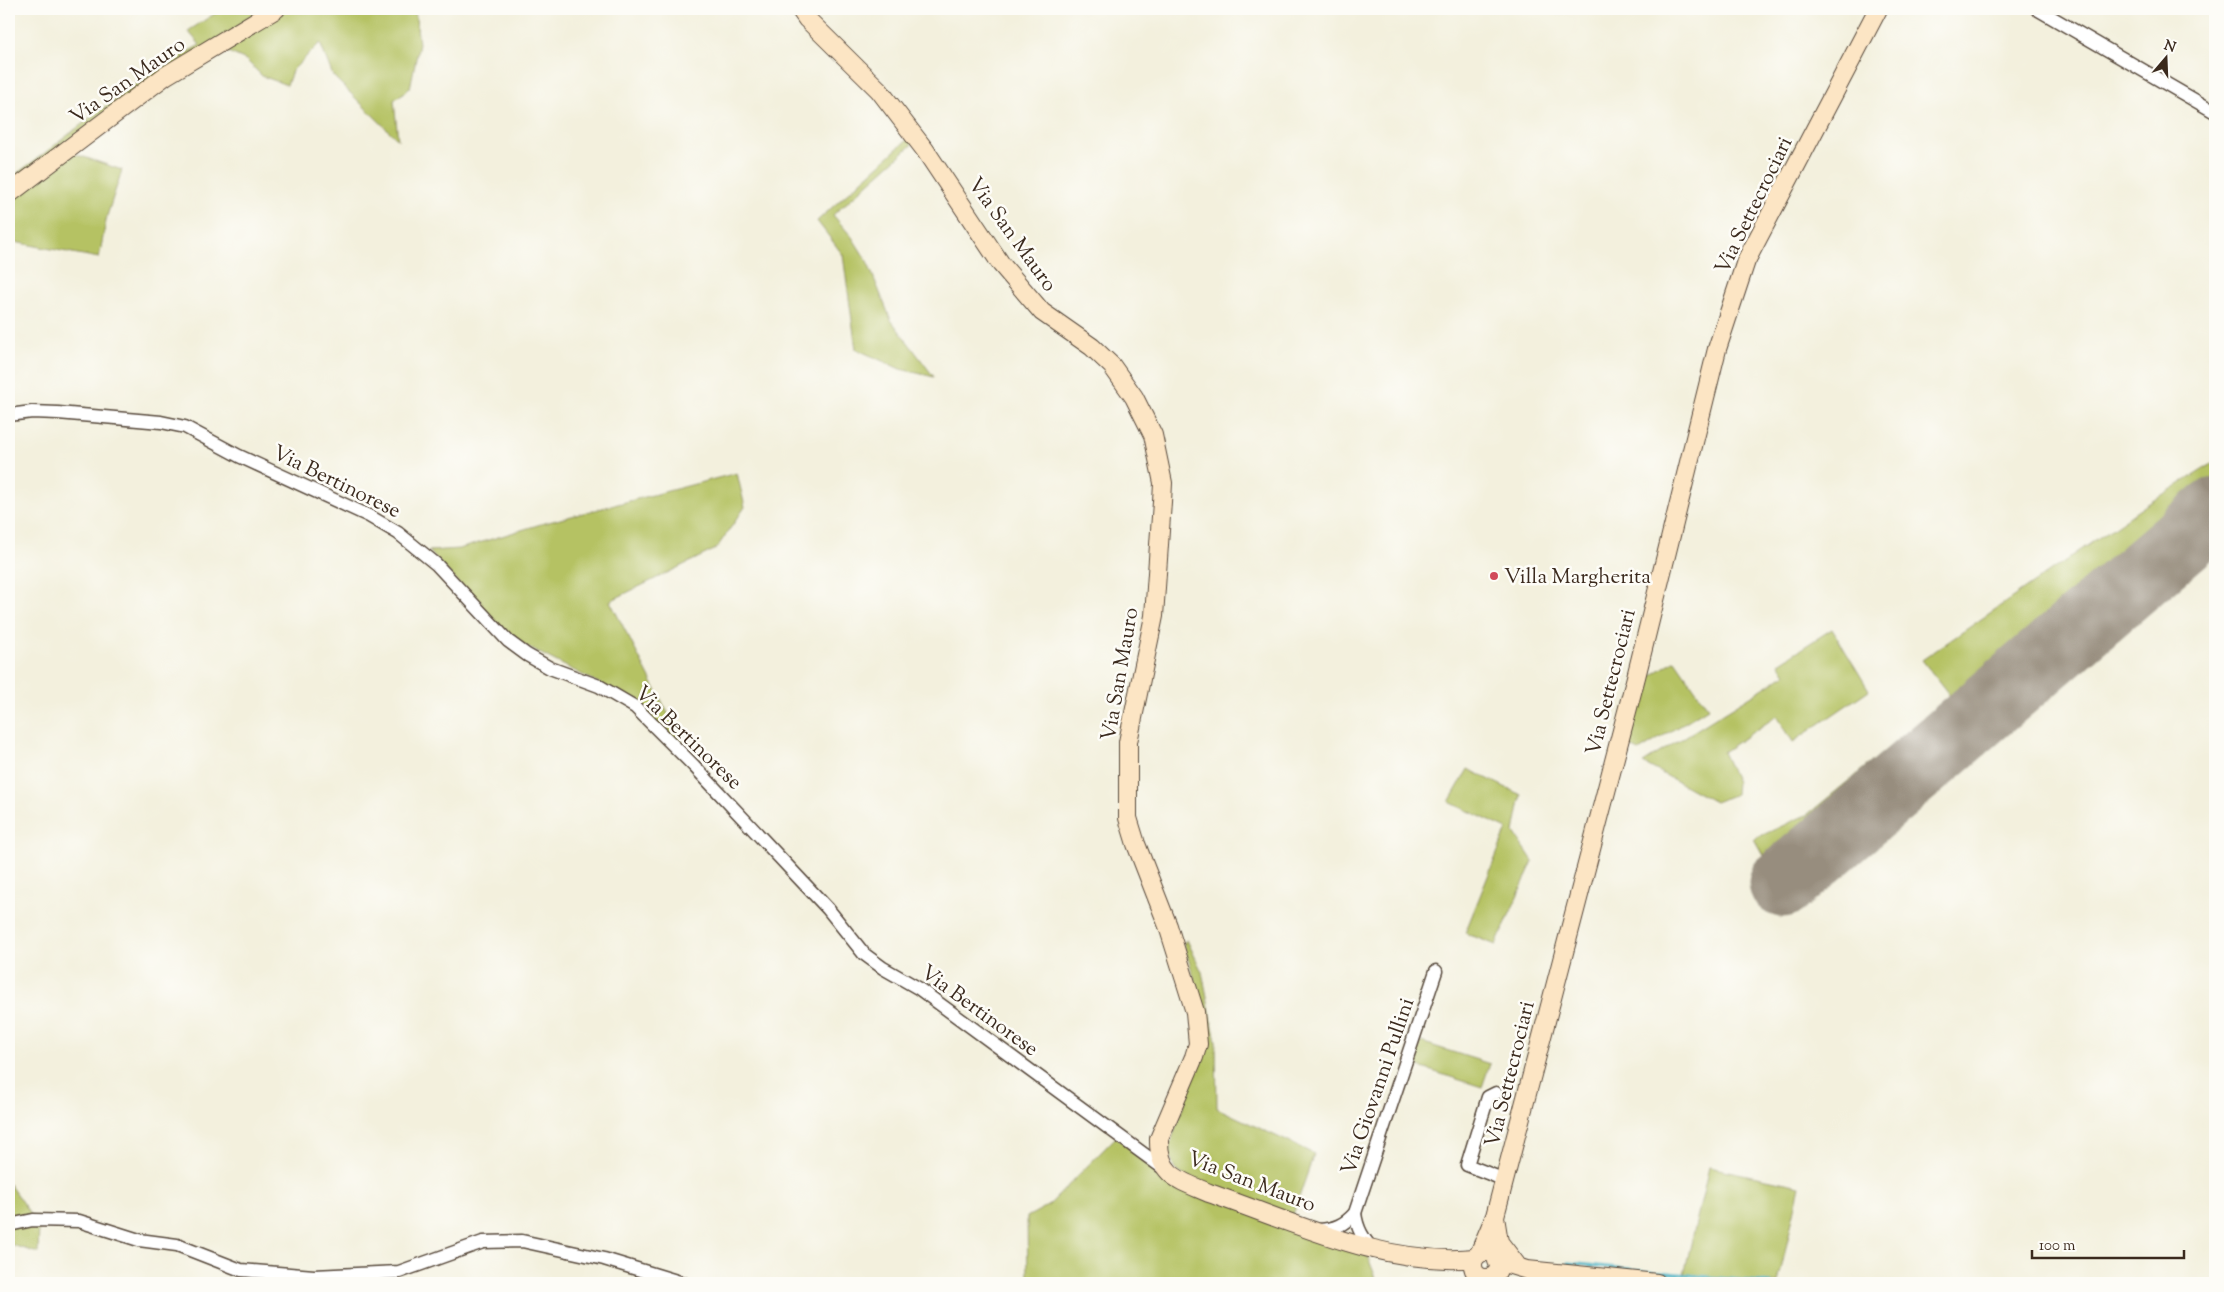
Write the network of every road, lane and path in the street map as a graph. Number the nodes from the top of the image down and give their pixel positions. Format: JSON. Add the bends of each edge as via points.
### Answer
{"nodes":[{"id":1,"x":276,"y":9,"type":"edge"},
{"id":2,"x":800,"y":9,"type":"edge"},
{"id":3,"x":1878,"y":9,"type":"edge"},
{"id":4,"x":2036,"y":9,"type":"edge"},
{"id":5,"x":2215,"y":112,"type":"edge"},
{"id":6,"x":9,"y":194,"type":"edge"},
{"id":7,"x":9,"y":415,"type":"edge"},
{"id":8,"x":1436,"y":971,"type":"dead end"},
{"id":9,"x":1496,"y":1093,"type":"dead end"},
{"id":10,"x":1169,"y":1172,"type":"junction"},
{"id":11,"x":1505,"y":1180,"type":"junction"},
{"id":12,"x":1495,"y":1216,"type":"junction"},
{"id":13,"x":1353,"y":1220,"type":"junction"},
{"id":14,"x":9,"y":1225,"type":"edge"},
{"id":15,"x":1316,"y":1230,"type":"junction"},
{"id":16,"x":1346,"y":1240,"type":"junction"},
{"id":17,"x":1373,"y":1250,"type":"junction"},
{"id":18,"x":1484,"y":1269,"type":"edge"},
{"id":19,"x":1522,"y":1269,"type":"junction"},
{"id":20,"x":683,"y":1283,"type":"edge"},
{"id":21,"x":1657,"y":1283,"type":"edge"}],
"edges":[{"from":1,"to":6,"type":"main road","name":"Via San Mauro","via":[[165,76]]},
{"from":2,"to":10,"type":"main road","name":"Via San Mauro","via":[[879,90],[926,150],[1001,264],[1042,312],[1092,347],[1112,366],[1134,397],[1153,435],[1163,483],[1154,616],[1128,742],[1127,790],[1128,818],[1168,926],[1198,1031],[1194,1057],[1159,1139],[1161,1163]]},
{"from":3,"to":11,"type":"main road","name":"Via Settecrociari","via":[[1746,261],[1717,349],[1636,677]]},
{"from":4,"to":5,"type":"street"},
{"from":7,"to":10,"type":"street","name":"Via Bertinorese","via":[[58,413],[161,422],[185,428],[398,533],[436,564],[508,641],[550,668],[599,686],[635,707],[822,902],[864,954],[918,988]]},
{"from":8,"to":13,"type":"street","name":"Via Giovanni Pullini"},
{"from":9,"to":11,"type":"street","via":[[1488,1097],[1467,1165]]},
{"from":10,"to":15,"type":"main road","name":"Via San Mauro","via":[[1209,1192]]},
{"from":11,"to":12,"type":"main road","name":"Via Settecrociari"},
{"from":12,"to":18,"type":"main road","name":"Via Settecrociari"},
{"from":12,"to":19,"type":"main road","via":[[1499,1242]]},
{"from":13,"to":15,"type":"street","via":[[1335,1229]]},
{"from":13,"to":16,"type":"street","name":"Via Giovanni Pullini"},
{"from":13,"to":17,"type":"street"},
{"from":14,"to":20,"type":"street","via":[[33,1220],[80,1221],[139,1240],[177,1245],[241,1270],[314,1276],[399,1272],[483,1242],[522,1241],[604,1259]]},
{"from":15,"to":16,"type":"main road","name":"Via San Mauro"},
{"from":16,"to":17,"type":"main road","name":"Via San Mauro"},
{"from":17,"to":18,"type":"main road","name":"Via San Mauro"},
{"from":18,"to":19,"type":"main road","name":"Via San Mauro"},
{"from":19,"to":21,"type":"main road","name":"Via San Mauro"}]}
